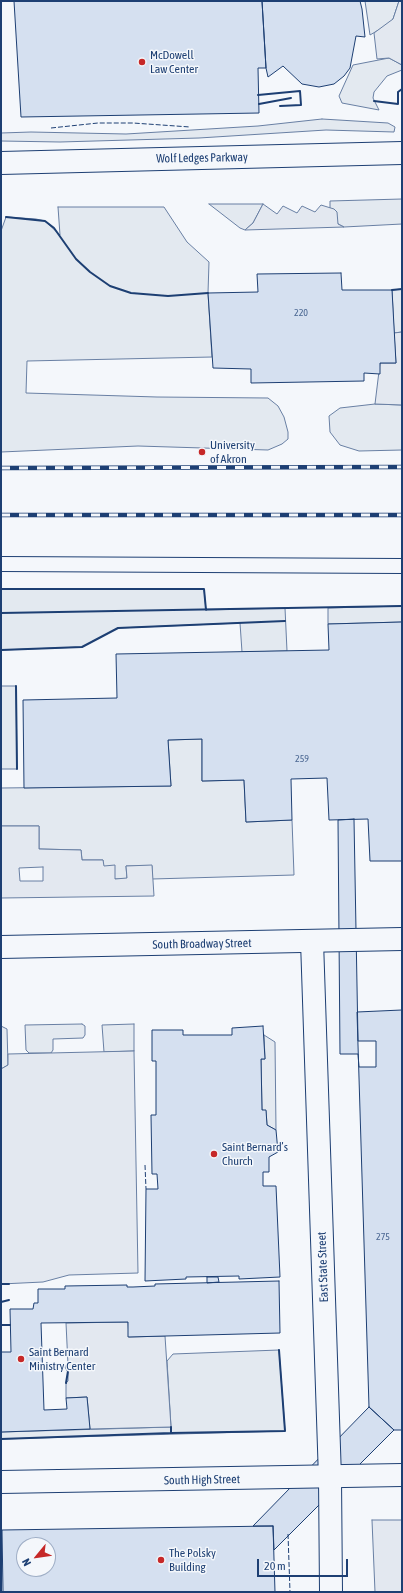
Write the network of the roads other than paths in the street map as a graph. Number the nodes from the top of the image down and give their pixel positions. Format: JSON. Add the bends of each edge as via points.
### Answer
{"nodes":[{"id":1,"x":402,"y":154,"type":"edge"},
{"id":2,"x":1,"y":163,"type":"edge"},
{"id":3,"x":1,"y":564,"type":"edge"},
{"id":4,"x":402,"y":566,"type":"edge"},
{"id":5,"x":402,"y":939,"type":"edge"},
{"id":6,"x":312,"y":941,"type":"junction"},
{"id":7,"x":1,"y":947,"type":"edge"},
{"id":8,"x":402,"y":1475,"type":"edge"},
{"id":9,"x":330,"y":1478,"type":"junction"},
{"id":10,"x":1,"y":1482,"type":"edge"},
{"id":11,"x":330,"y":1592,"type":"edge"}],
"edges":[{"from":1,"to":2,"type":"main road","name":"Wolf Ledges Parkway"},
{"from":3,"to":4,"type":"lane"},
{"from":5,"to":6,"type":"main road","name":"South Broadway Street"},
{"from":6,"to":7,"type":"main road","name":"South Broadway Street"},
{"from":6,"to":9,"type":"main road","name":"East State Street"},
{"from":8,"to":9,"type":"main road","name":"South High Street"},
{"from":9,"to":10,"type":"main road","name":"South High Street"},
{"from":9,"to":11,"type":"main road","name":"East State Street"}]}
